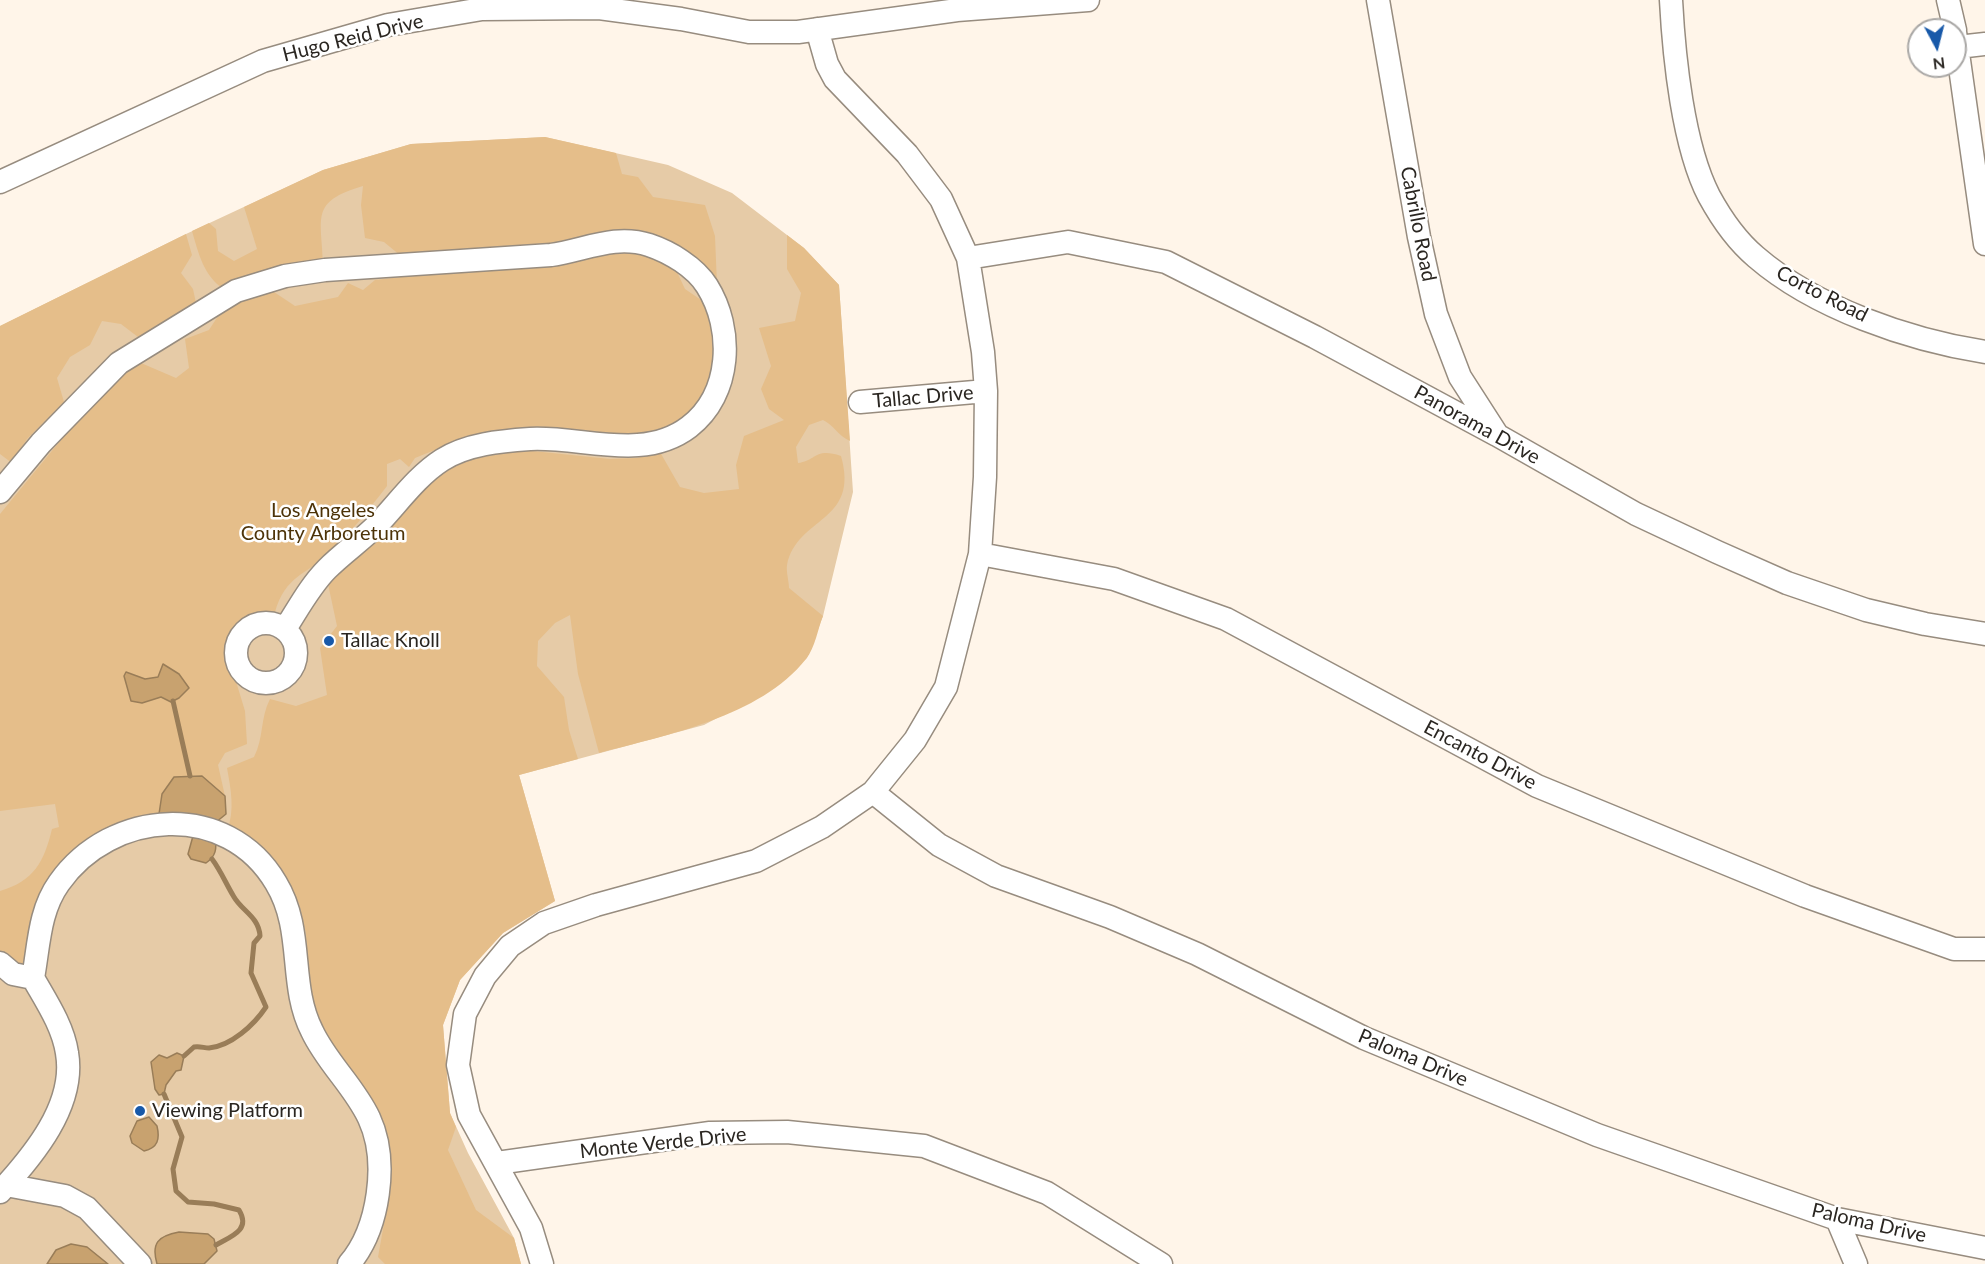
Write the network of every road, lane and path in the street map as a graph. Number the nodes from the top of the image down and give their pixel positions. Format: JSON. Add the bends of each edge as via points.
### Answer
{"nodes":[{"id":1,"x":1088,"y":0,"type":"edge"},
{"id":2,"x":1378,"y":0,"type":"edge"},
{"id":3,"x":1671,"y":0,"type":"edge"},
{"id":4,"x":1948,"y":0,"type":"edge"},
{"id":5,"x":599,"y":4,"type":"edge"},
{"id":6,"x":1952,"y":18,"type":"edge"},
{"id":7,"x":817,"y":29,"type":"junction"},
{"id":8,"x":1967,"y":39,"type":"edge"},
{"id":9,"x":1985,"y":44,"type":"edge"},
{"id":10,"x":1962,"y":78,"type":"edge"},
{"id":11,"x":0,"y":182,"type":"edge"},
{"id":12,"x":1985,"y":244,"type":"edge"},
{"id":13,"x":968,"y":258,"type":"junction"},
{"id":14,"x":1985,"y":352,"type":"edge"},
{"id":15,"x":986,"y":391,"type":"junction"},
{"id":16,"x":860,"y":402,"type":"dead end"},
{"id":17,"x":1497,"y":435,"type":"junction"},
{"id":18,"x":0,"y":492,"type":"edge"},
{"id":19,"x":980,"y":554,"type":"junction"},
{"id":20,"x":285,"y":629,"type":"dead end"},
{"id":21,"x":1985,"y":634,"type":"edge"},
{"id":22,"x":873,"y":792,"type":"junction"},
{"id":23,"x":1985,"y":949,"type":"edge"},
{"id":24,"x":0,"y":963,"type":"edge"},
{"id":25,"x":33,"y":978,"type":"junction"},
{"id":26,"x":497,"y":1163,"type":"junction"},
{"id":27,"x":3,"y":1189,"type":"edge"},
{"id":28,"x":1837,"y":1219,"type":"junction"},
{"id":29,"x":1985,"y":1248,"type":"edge"},
{"id":30,"x":140,"y":1264,"type":"edge"},
{"id":31,"x":349,"y":1264,"type":"edge"},
{"id":32,"x":542,"y":1264,"type":"edge"},
{"id":33,"x":1161,"y":1264,"type":"edge"},
{"id":34,"x":1856,"y":1264,"type":"edge"}],
"edges":[{"from":1,"to":7,"type":"street","name":"Hugo Reid Drive","via":[[957,10]]},
{"from":2,"to":17,"type":"street","name":"Cabrillo Road","via":[[1436,314],[1460,376]]},
{"from":3,"to":14,"type":"street","name":"Corto Road","via":[[1697,167],[1708,195],[1728,227],[1755,256],[1791,283],[1843,310],[1912,335]]},
{"from":4,"to":6,"type":"street"},
{"from":5,"to":7,"type":"street","name":"Hugo Reid Drive","via":[[749,32]]},
{"from":5,"to":11,"type":"street","name":"Hugo Reid Drive","via":[[482,9],[388,25],[263,61]]},
{"from":7,"to":13,"type":"street","via":[[835,79],[907,154],[942,199]]},
{"from":8,"to":9,"type":"street"},
{"from":10,"to":12,"type":"street"},
{"from":13,"to":15,"type":"street"},
{"from":13,"to":17,"type":"street","name":"Panorama Drive","via":[[1068,242],[1166,262]]},
{"from":15,"to":16,"type":"street","name":"Tallac Drive"},
{"from":15,"to":19,"type":"street"},
{"from":17,"to":21,"type":"street","name":"Panorama Drive","via":[[1636,514],[1787,583],[1866,610]]},
{"from":18,"to":20,"type":"street","via":[[41,443],[119,363],[218,300],[262,282],[326,270],[517,260],[577,252],[598,243],[624,240],[648,244],[670,254],[706,284],[717,304],[723,328],[723,376],[716,394],[689,427],[662,441],[634,445],[531,439],[477,446],[442,460],[324,571]]},
{"from":19,"to":22,"type":"street","via":[[946,687],[915,740]]},
{"from":19,"to":23,"type":"street","name":"Encanto Drive","via":[[1114,579],[1226,619],[1537,786],[1805,896],[1954,949]]},
{"from":22,"to":26,"type":"street","via":[[822,827],[756,861],[555,919],[510,946],[484,975],[465,1014],[458,1065],[469,1115]]},
{"from":22,"to":28,"type":"street","name":"Paloma Drive","via":[[939,845],[996,876],[1110,917],[1197,954],[1364,1038],[1597,1135]]},
{"from":24,"to":25,"type":"street","via":[[13,974]]},
{"from":25,"to":27,"type":"street","via":[[60,1030],[69,1072],[66,1096],[56,1118]]},
{"from":25,"to":31,"type":"street","via":[[40,927],[58,884],[78,859],[120,833],[169,822],[200,826],[223,833],[256,857],[276,882],[289,910],[297,945],[301,1001],[311,1030],[370,1120],[380,1187],[373,1221],[360,1251]]},
{"from":26,"to":32,"type":"street","via":[[531,1228]]},
{"from":26,"to":33,"type":"street","name":"Monte Verde Drive","via":[[710,1133],[788,1132],[924,1146],[1047,1193]]},
{"from":27,"to":30,"type":"street","via":[[64,1196],[87,1208]]},
{"from":28,"to":29,"type":"street","name":"Paloma Drive"},
{"from":28,"to":34,"type":"street"}]}
